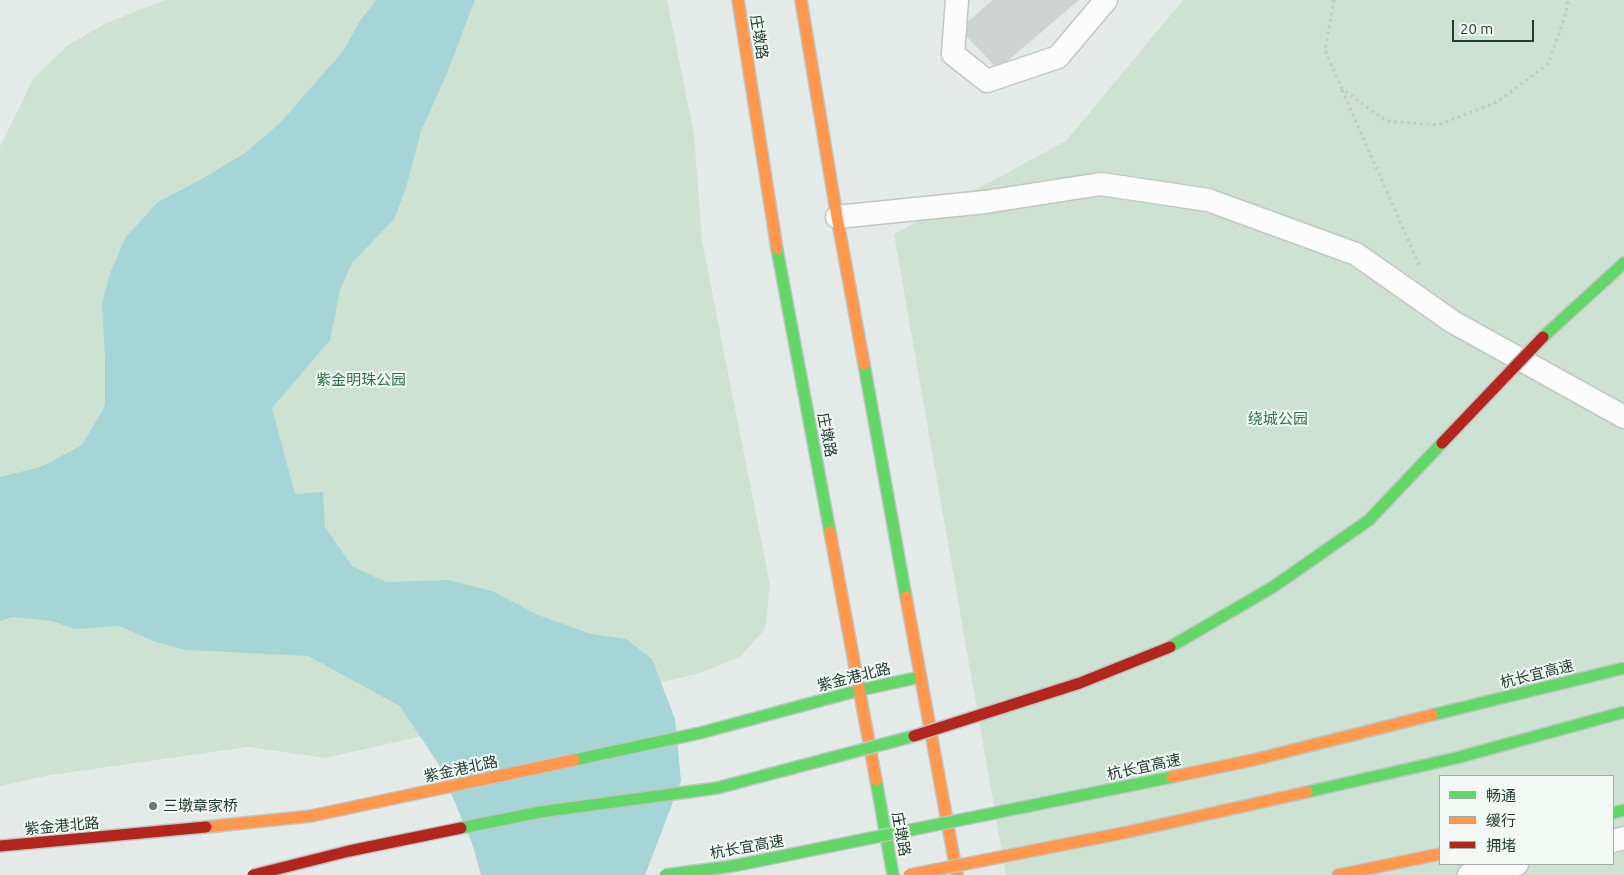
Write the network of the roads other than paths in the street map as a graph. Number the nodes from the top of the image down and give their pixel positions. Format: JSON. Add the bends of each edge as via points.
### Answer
{"nodes":[{"id":1,"x":738,"y":0,"type":"edge"},
{"id":2,"x":801,"y":0,"type":"edge"},
{"id":3,"x":957,"y":0,"type":"edge"},
{"id":4,"x":1106,"y":0,"type":"edge"},
{"id":5,"x":837,"y":216,"type":"junction"},
{"id":6,"x":1624,"y":263,"type":"edge"},
{"id":7,"x":1624,"y":417,"type":"edge"},
{"id":8,"x":1624,"y":668,"type":"edge"},
{"id":9,"x":920,"y":677,"type":"junction"},
{"id":10,"x":860,"y":690,"type":"junction"},
{"id":11,"x":1624,"y":712,"type":"edge"},
{"id":12,"x":0,"y":846,"type":"edge"},
{"id":13,"x":1439,"y":854,"type":"edge"},
{"id":14,"x":1512,"y":865,"type":"edge"},
{"id":15,"x":253,"y":875,"type":"edge"},
{"id":16,"x":665,"y":875,"type":"edge"},
{"id":17,"x":894,"y":875,"type":"edge"},
{"id":18,"x":909,"y":875,"type":"edge"},
{"id":19,"x":957,"y":875,"type":"edge"},
{"id":20,"x":1338,"y":875,"type":"edge"},
{"id":21,"x":1469,"y":875,"type":"edge"}],
"edges":[{"from":1,"to":10,"type":"main road","name":"庄墩路","via":[[780,270]]},
{"from":2,"to":5,"type":"main road"},
{"from":3,"to":4,"type":"street","via":[[953,54],[987,82],[1058,57]]},
{"from":5,"to":7,"type":"street","via":[[985,202],[1100,184],[1208,200],[1356,254],[1453,322]]},
{"from":5,"to":9,"type":"main road"},
{"from":6,"to":15,"type":"main road","bridge":true,"via":[[1543,337],[1369,520],[1273,587],[1169,647],[1080,683],[895,742],[717,788],[540,812],[349,851]]},
{"from":8,"to":16,"type":"main road","name":"杭长宜高速","bridge":true,"via":[[1253,760],[733,866]]},
{"from":9,"to":10,"type":"main road","name":"紫金港北路"},
{"from":9,"to":19,"type":"main road"},
{"from":10,"to":12,"type":"main road","name":"紫金港北路","via":[[700,733],[311,816]]},
{"from":10,"to":17,"type":"main road","name":"庄墩路"},
{"from":11,"to":18,"type":"main road","bridge":true,"via":[[1456,758],[1128,832]]},
{"from":13,"to":20,"type":"main road"},
{"from":14,"to":21,"type":"street"}]}
